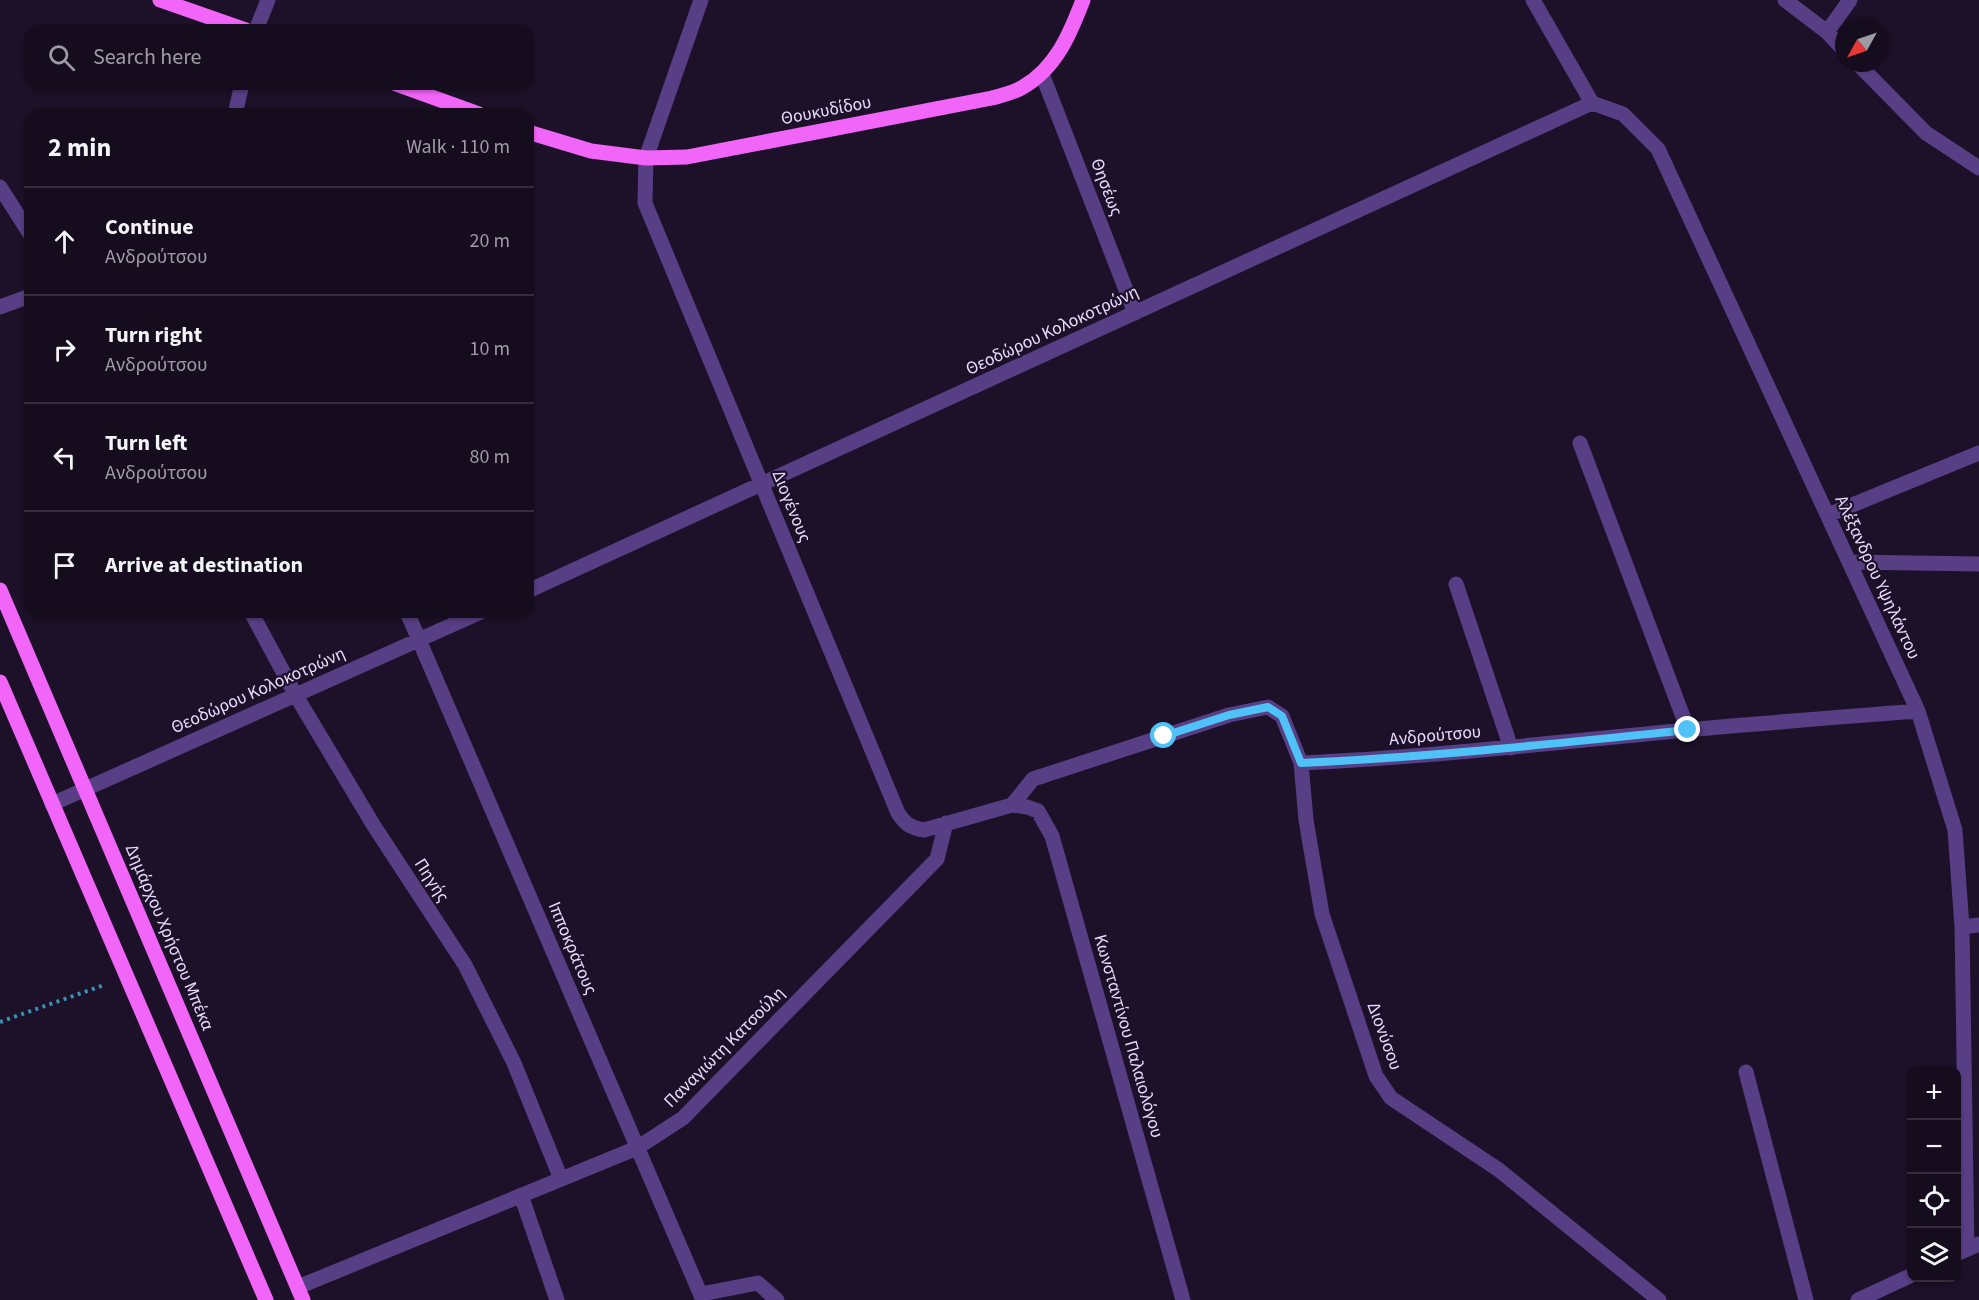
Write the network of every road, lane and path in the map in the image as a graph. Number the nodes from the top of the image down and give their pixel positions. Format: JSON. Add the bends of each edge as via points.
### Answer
{"nodes":[{"id":1,"x":160,"y":0,"type":"edge"},
{"id":2,"x":268,"y":0,"type":"edge"},
{"id":3,"x":701,"y":0,"type":"edge"},
{"id":4,"x":1083,"y":0,"type":"edge"},
{"id":5,"x":1533,"y":0,"type":"edge"},
{"id":6,"x":1785,"y":0,"type":"edge"},
{"id":7,"x":1850,"y":0,"type":"edge"},
{"id":8,"x":229,"y":24,"type":"edge"},
{"id":9,"x":258,"y":24,"type":"edge"},
{"id":10,"x":1827,"y":32,"type":"junction"},
{"id":11,"x":1835,"y":40,"type":"edge"},
{"id":12,"x":1866,"y":72,"type":"edge"},
{"id":13,"x":1042,"y":74,"type":"junction"},
{"id":14,"x":241,"y":90,"type":"edge"},
{"id":15,"x":413,"y":90,"type":"edge"},
{"id":16,"x":1592,"y":103,"type":"junction"},
{"id":17,"x":236,"y":108,"type":"edge"},
{"id":18,"x":462,"y":108,"type":"edge"},
{"id":19,"x":534,"y":134,"type":"edge"},
{"id":20,"x":646,"y":158,"type":"junction"},
{"id":21,"x":1979,"y":168,"type":"edge"},
{"id":22,"x":0,"y":187,"type":"edge"},
{"id":23,"x":24,"y":225,"type":"edge"},
{"id":24,"x":24,"y":298,"type":"edge"},
{"id":25,"x":0,"y":307,"type":"edge"},
{"id":26,"x":1135,"y":313,"type":"junction"},
{"id":27,"x":1580,"y":443,"type":"dead end"},
{"id":28,"x":1979,"y":453,"type":"edge"},
{"id":29,"x":763,"y":485,"type":"junction"},
{"id":30,"x":1828,"y":515,"type":"junction"},
{"id":31,"x":1850,"y":562,"type":"junction"},
{"id":32,"x":1979,"y":564,"type":"edge"},
{"id":33,"x":1456,"y":584,"type":"dead end"},
{"id":34,"x":534,"y":588,"type":"edge"},
{"id":35,"x":0,"y":590,"type":"edge"},
{"id":36,"x":254,"y":618,"type":"edge"},
{"id":37,"x":410,"y":618,"type":"edge"},
{"id":38,"x":468,"y":618,"type":"edge"},
{"id":39,"x":419,"y":640,"type":"junction"},
{"id":40,"x":0,"y":682,"type":"edge"},
{"id":41,"x":295,"y":694,"type":"junction"},
{"id":42,"x":5,"y":703,"type":"edge"},
{"id":43,"x":1918,"y":711,"type":"junction"},
{"id":44,"x":1688,"y":730,"type":"junction"},
{"id":45,"x":1511,"y":748,"type":"junction"},
{"id":46,"x":1301,"y":763,"type":"junction"},
{"id":47,"x":86,"y":788,"type":"junction"},
{"id":48,"x":52,"y":804,"type":"junction"},
{"id":49,"x":1012,"y":805,"type":"junction"},
{"id":50,"x":946,"y":824,"type":"junction"},
{"id":51,"x":1979,"y":925,"type":"edge"},
{"id":52,"x":1962,"y":927,"type":"junction"},
{"id":53,"x":127,"y":977,"type":"junction"},
{"id":54,"x":0,"y":1022,"type":"edge"},
{"id":55,"x":1746,"y":1072,"type":"dead end"},
{"id":56,"x":637,"y":1148,"type":"junction"},
{"id":57,"x":561,"y":1179,"type":"junction"},
{"id":58,"x":521,"y":1195,"type":"junction"},
{"id":59,"x":1967,"y":1249,"type":"edge"},
{"id":60,"x":1907,"y":1277,"type":"edge"},
{"id":61,"x":300,"y":1294,"type":"edge"},
{"id":62,"x":702,"y":1297,"type":"edge"},
{"id":63,"x":266,"y":1300,"type":"edge"},
{"id":64,"x":557,"y":1300,"type":"edge"},
{"id":65,"x":777,"y":1300,"type":"edge"},
{"id":66,"x":1183,"y":1300,"type":"edge"},
{"id":67,"x":1659,"y":1300,"type":"edge"},
{"id":68,"x":1806,"y":1300,"type":"edge"},
{"id":69,"x":1858,"y":1300,"type":"edge"}],
"edges":[{"from":1,"to":8,"type":"main road"},
{"from":2,"to":9,"type":"street"},
{"from":3,"to":20,"type":"street","name":"Διογένους"},
{"from":4,"to":13,"type":"main road","name":"Θουκυδίδου","via":[[1063,48]]},
{"from":5,"to":16,"type":"street"},
{"from":6,"to":10,"type":"street"},
{"from":7,"to":10,"type":"street"},
{"from":10,"to":11,"type":"street"},
{"from":12,"to":21,"type":"street","via":[[1926,134]]},
{"from":13,"to":20,"type":"main road","name":"Θουκυδίδου","via":[[1022,88],[992,98],[687,157]]},
{"from":13,"to":26,"type":"street","name":"Θησέως"},
{"from":14,"to":17,"type":"street"},
{"from":15,"to":18,"type":"main road"},
{"from":16,"to":26,"type":"street","name":"Θεοδώρου Κολοκοτρώνη"},
{"from":16,"to":30,"type":"street","name":"Αλέξανδρου Υψηλάντου","via":[[1623,114],[1658,149]]},
{"from":19,"to":20,"type":"main road","name":"Θουκυδίδου","via":[[591,151]]},
{"from":20,"to":29,"type":"street","name":"Διογένους","via":[[645,203]]},
{"from":22,"to":23,"type":"street"},
{"from":24,"to":25,"type":"street"},
{"from":26,"to":29,"type":"street","name":"Θεοδώρου Κολοκοτρώνη"},
{"from":27,"to":44,"type":"street"},
{"from":28,"to":30,"type":"street"},
{"from":29,"to":34,"type":"street","name":"Θεοδώρου Κολοκοτρώνη"},
{"from":29,"to":50,"type":"street","name":"Διογένους","via":[[898,813],[913,828],[924,830]]},
{"from":30,"to":31,"type":"street","name":"Αλέξανδρου Υψηλάντου"},
{"from":31,"to":32,"type":"street"},
{"from":31,"to":43,"type":"street","name":"Αλέξανδρου Υψηλάντου"},
{"from":33,"to":45,"type":"street"},
{"from":35,"to":47,"type":"main road","name":"Δημάρχου Χρήστου Μπέκα"},
{"from":36,"to":41,"type":"street","name":"Πηγής"},
{"from":37,"to":39,"type":"street","name":"Ιπποκράτους"},
{"from":38,"to":39,"type":"street","name":"Θεοδώρου Κολοκοτρώνη"},
{"from":39,"to":41,"type":"street","name":"Θεοδώρου Κολοκοτρώνη"},
{"from":39,"to":56,"type":"street","name":"Ιπποκράτους"},
{"from":40,"to":42,"type":"main road"},
{"from":41,"to":47,"type":"street","name":"Θεοδώρου Κολοκοτρώνη"},
{"from":41,"to":57,"type":"street","name":"Πηγής","via":[[374,826],[465,965],[514,1063]]},
{"from":42,"to":48,"type":"main road"},
{"from":43,"to":44,"type":"street","name":"Ανδρούτσου"},
{"from":43,"to":52,"type":"street","name":"Αλέξανδρου Υψηλάντου","via":[[1955,830]]},
{"from":44,"to":45,"type":"street","name":"Ανδρούτσου"},
{"from":45,"to":46,"type":"street","name":"Ανδρούτσου"},
{"from":46,"to":49,"type":"street","via":[[1282,716],[1268,707],[1229,715],[1033,779]]},
{"from":46,"to":67,"type":"street","name":"Διονύσου","via":[[1322,914],[1376,1076],[1391,1098],[1499,1170]]},
{"from":47,"to":48,"type":"street","name":"Θεοδώρου Κολοκοτρώνη"},
{"from":47,"to":61,"type":"main road","name":"Δημάρχου Χρήστου Μπέκα"},
{"from":48,"to":53,"type":"main road"},
{"from":49,"to":50,"type":"street"},
{"from":49,"to":66,"type":"street","name":"Κωνσταντίνου Παλαιολόγου","via":[[1038,811],[1052,836]]},
{"from":50,"to":56,"type":"street","name":"Παναγιώτη Κατσούλη","via":[[937,859],[682,1118]]},
{"from":51,"to":52,"type":"street"},
{"from":52,"to":59,"type":"street","name":"Αλέξανδρου Υψηλάντου"},
{"from":53,"to":54,"type":"path"},
{"from":53,"to":63,"type":"main road"},
{"from":55,"to":68,"type":"street"},
{"from":56,"to":57,"type":"street","name":"Παναγιώτη Κατσούλη"},
{"from":56,"to":62,"type":"street","name":"Ιπποκράτους"},
{"from":57,"to":58,"type":"street","name":"Παναγιώτη Κατσούλη"},
{"from":58,"to":61,"type":"street","name":"Παναγιώτη Κατσούλη"},
{"from":58,"to":64,"type":"street"},
{"from":60,"to":69,"type":"street"},
{"from":62,"to":65,"type":"street","via":[[758,1283]]}]}
